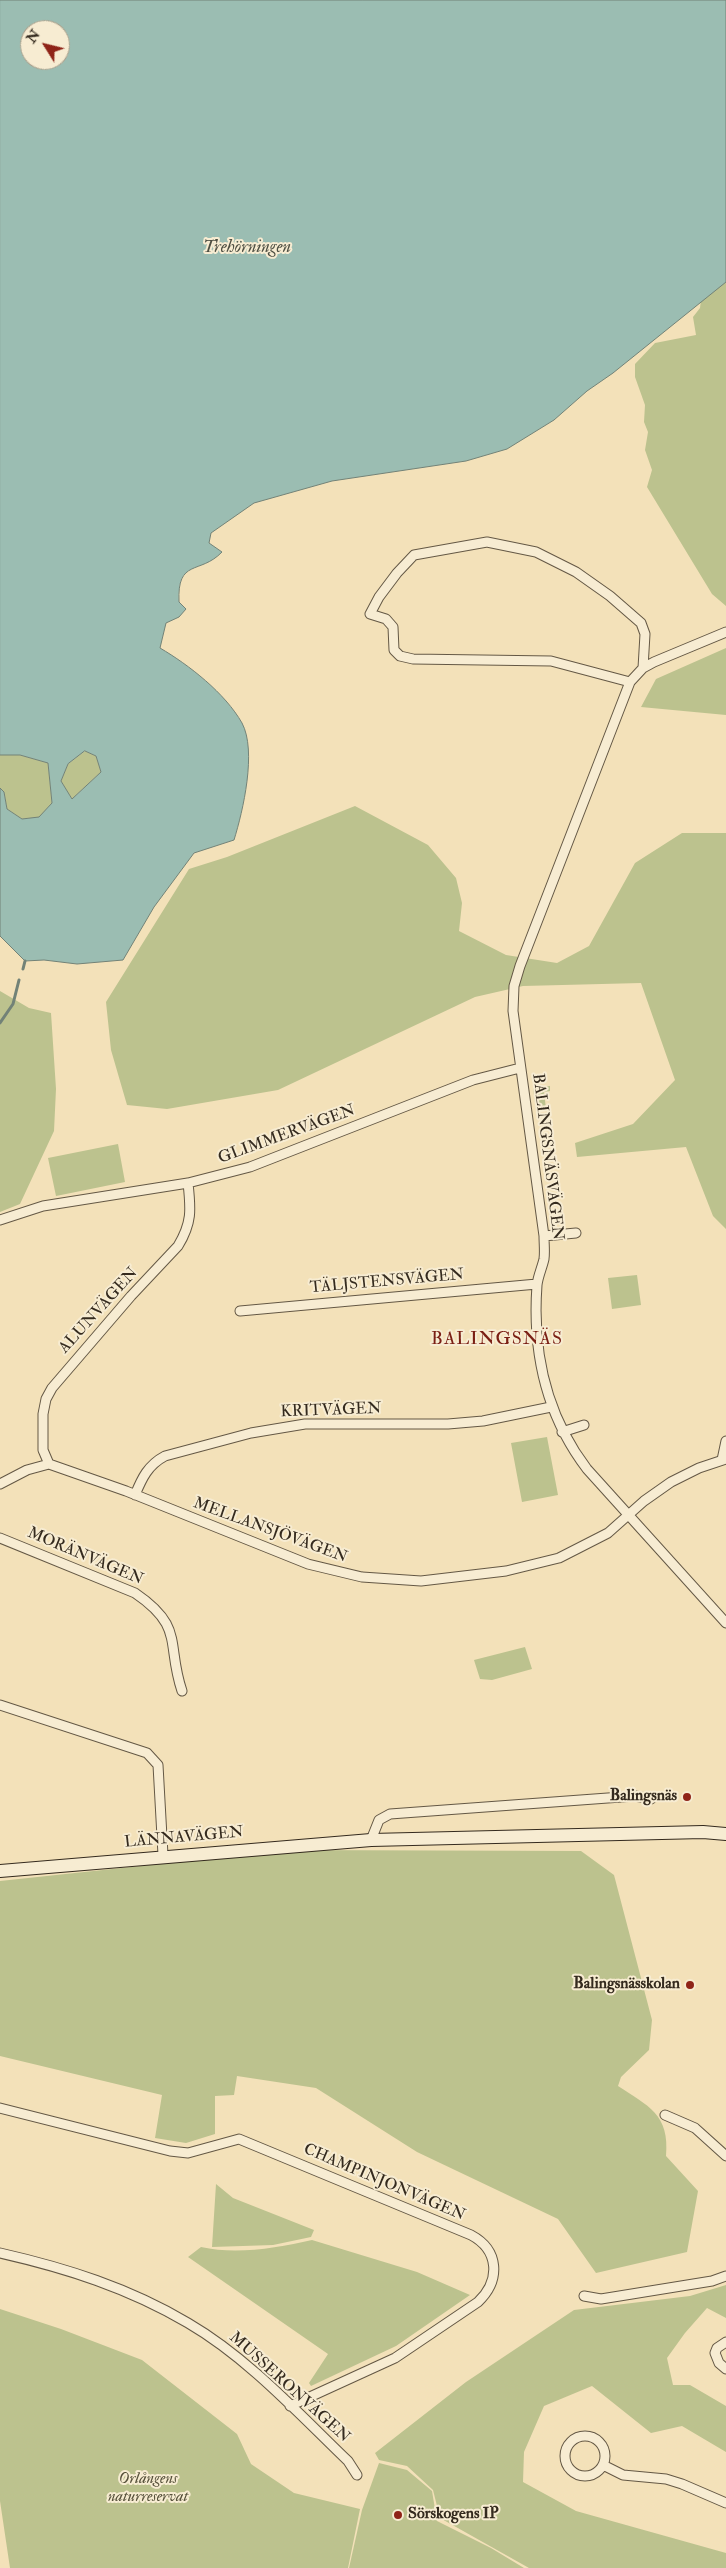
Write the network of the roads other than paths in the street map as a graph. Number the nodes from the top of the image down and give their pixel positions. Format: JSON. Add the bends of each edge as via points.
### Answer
{"nodes":[{"id":1,"x":726,"y":632,"type":"edge"},
{"id":2,"x":643,"y":668,"type":"junction"},
{"id":3,"x":630,"y":682,"type":"junction"},
{"id":4,"x":520,"y":1068,"type":"junction"},
{"id":5,"x":188,"y":1183,"type":"junction"},
{"id":6,"x":0,"y":1220,"type":"edge"},
{"id":7,"x":576,"y":1233,"type":"dead end"},
{"id":8,"x":544,"y":1236,"type":"junction"},
{"id":9,"x":537,"y":1284,"type":"junction"},
{"id":10,"x":240,"y":1310,"type":"dead end"},
{"id":11,"x":551,"y":1406,"type":"junction"},
{"id":12,"x":584,"y":1425,"type":"dead end"},
{"id":13,"x":562,"y":1432,"type":"junction"},
{"id":14,"x":726,"y":1441,"type":"edge"},
{"id":15,"x":724,"y":1460,"type":"edge"},
{"id":16,"x":49,"y":1464,"type":"junction"},
{"id":17,"x":0,"y":1484,"type":"edge"},
{"id":18,"x":135,"y":1495,"type":"junction"},
{"id":19,"x":630,"y":1515,"type":"junction"},
{"id":20,"x":0,"y":1538,"type":"edge"},
{"id":21,"x":726,"y":1623,"type":"edge"},
{"id":22,"x":182,"y":1691,"type":"dead end"},
{"id":23,"x":0,"y":1705,"type":"edge"},
{"id":24,"x":651,"y":1799,"type":"dead end"},
{"id":25,"x":726,"y":1827,"type":"edge"},
{"id":26,"x":703,"y":1832,"type":"junction"},
{"id":27,"x":726,"y":1834,"type":"edge"},
{"id":28,"x":371,"y":1840,"type":"junction"},
{"id":29,"x":163,"y":1855,"type":"junction"},
{"id":30,"x":0,"y":1871,"type":"edge"},
{"id":31,"x":0,"y":2108,"type":"edge"},
{"id":32,"x":665,"y":2115,"type":"dead end"},
{"id":33,"x":726,"y":2156,"type":"edge"},
{"id":34,"x":0,"y":2253,"type":"edge"},
{"id":35,"x":726,"y":2276,"type":"edge"},
{"id":36,"x":584,"y":2296,"type":"dead end"},
{"id":37,"x":726,"y":2342,"type":"edge"},
{"id":38,"x":726,"y":2368,"type":"edge"},
{"id":39,"x":290,"y":2406,"type":"junction"},
{"id":40,"x":603,"y":2465,"type":"junction"},
{"id":41,"x":357,"y":2476,"type":"dead end"},
{"id":42,"x":726,"y":2503,"type":"edge"}],
"edges":[{"from":1,"to":2,"type":"street","name":"BALINGSNÄSVÄGEN"},
{"from":2,"to":3,"type":"street","name":"BALINGSNÄSVÄGEN"},
{"from":2,"to":3,"type":"street","via":[[645,634],[640,623],[610,596],[536,552],[487,542],[414,555],[379,596],[370,614],[386,619],[394,627],[394,650],[407,658],[550,661]]},
{"from":3,"to":4,"type":"street","name":"BALINGSNÄSVÄGEN","via":[[514,986],[513,1011]]},
{"from":4,"to":5,"type":"street","name":"GLIMMERVÄGEN","via":[[473,1080],[250,1167]]},
{"from":4,"to":8,"type":"street","name":"BALINGSNÄSVÄGEN"},
{"from":5,"to":6,"type":"street","name":"GLIMMERVÄGEN","via":[[43,1206]]},
{"from":5,"to":16,"type":"street","name":"ALUNVÄGEN","via":[[191,1210],[188,1229],[178,1246],[63,1373],[46,1399],[43,1450]]},
{"from":7,"to":8,"type":"street"},
{"from":8,"to":9,"type":"street","name":"BALINGSNÄSVÄGEN","via":[[544,1258]]},
{"from":9,"to":10,"type":"street","name":"TÄLJSTENSVÄGEN"},
{"from":9,"to":11,"type":"street","name":"BALINGSNÄSVÄGEN","via":[[538,1342]]},
{"from":11,"to":13,"type":"street","name":"BALINGSNÄSVÄGEN"},
{"from":11,"to":18,"type":"street","name":"KRITVÄGEN","via":[[483,1421],[305,1424],[251,1433],[154,1461]]},
{"from":12,"to":13,"type":"street"},
{"from":13,"to":19,"type":"street","name":"BALINGSNÄSVÄGEN","via":[[587,1469]]},
{"from":14,"to":15,"type":"street","name":"MELLANSJÖVÄGEN"},
{"from":15,"to":19,"type":"street","name":"MELLANSJÖVÄGEN","via":[[671,1482]]},
{"from":16,"to":17,"type":"street","via":[[27,1470]]},
{"from":16,"to":18,"type":"street","name":"MELLANSJÖVÄGEN"},
{"from":18,"to":19,"type":"street","name":"MELLANSJÖVÄGEN","via":[[336,1572],[421,1581],[506,1571],[559,1558],[597,1541]]},
{"from":19,"to":21,"type":"street","name":"BALINGSNÄSVÄGEN"},
{"from":20,"to":22,"type":"street","name":"MORÄNVÄGEN","via":[[135,1593],[150,1603],[170,1629],[175,1671]]},
{"from":23,"to":29,"type":"street","via":[[147,1753],[153,1758],[158,1765]]},
{"from":24,"to":28,"type":"street","via":[[635,1796],[390,1814],[379,1820]]},
{"from":25,"to":26,"type":"main road","name":"LÄNNAVÄGEN"},
{"from":26,"to":27,"type":"main road","name":"LÄNNAVÄGEN"},
{"from":26,"to":28,"type":"main road","name":"LÄNNAVÄGEN"},
{"from":28,"to":29,"type":"main road","name":"LÄNNAVÄGEN"},
{"from":29,"to":30,"type":"main road","name":"LÄNNAVÄGEN"},
{"from":31,"to":39,"type":"street","name":"CHAMPINJONVÄGEN","via":[[170,2151],[188,2153],[239,2139],[471,2235],[487,2247],[494,2263],[494,2279],[478,2302],[395,2358]]},
{"from":32,"to":33,"type":"street","via":[[694,2128]]},
{"from":34,"to":39,"type":"street","name":"MUSSERONVÄGEN","via":[[86,2276],[189,2323],[236,2357]]},
{"from":35,"to":36,"type":"street","via":[[601,2299]]},
{"from":37,"to":38,"type":"street","via":[[715,2353],[716,2359]]},
{"from":39,"to":41,"type":"street","name":"MUSSERONVÄGEN","via":[[348,2461]]},
{"from":40,"to":40,"type":"street","via":[[602,2446],[589,2436],[575,2438],[564,2453],[567,2466],[580,2475],[596,2472]]},
{"from":40,"to":42,"type":"street","via":[[623,2475],[666,2479]]}]}
